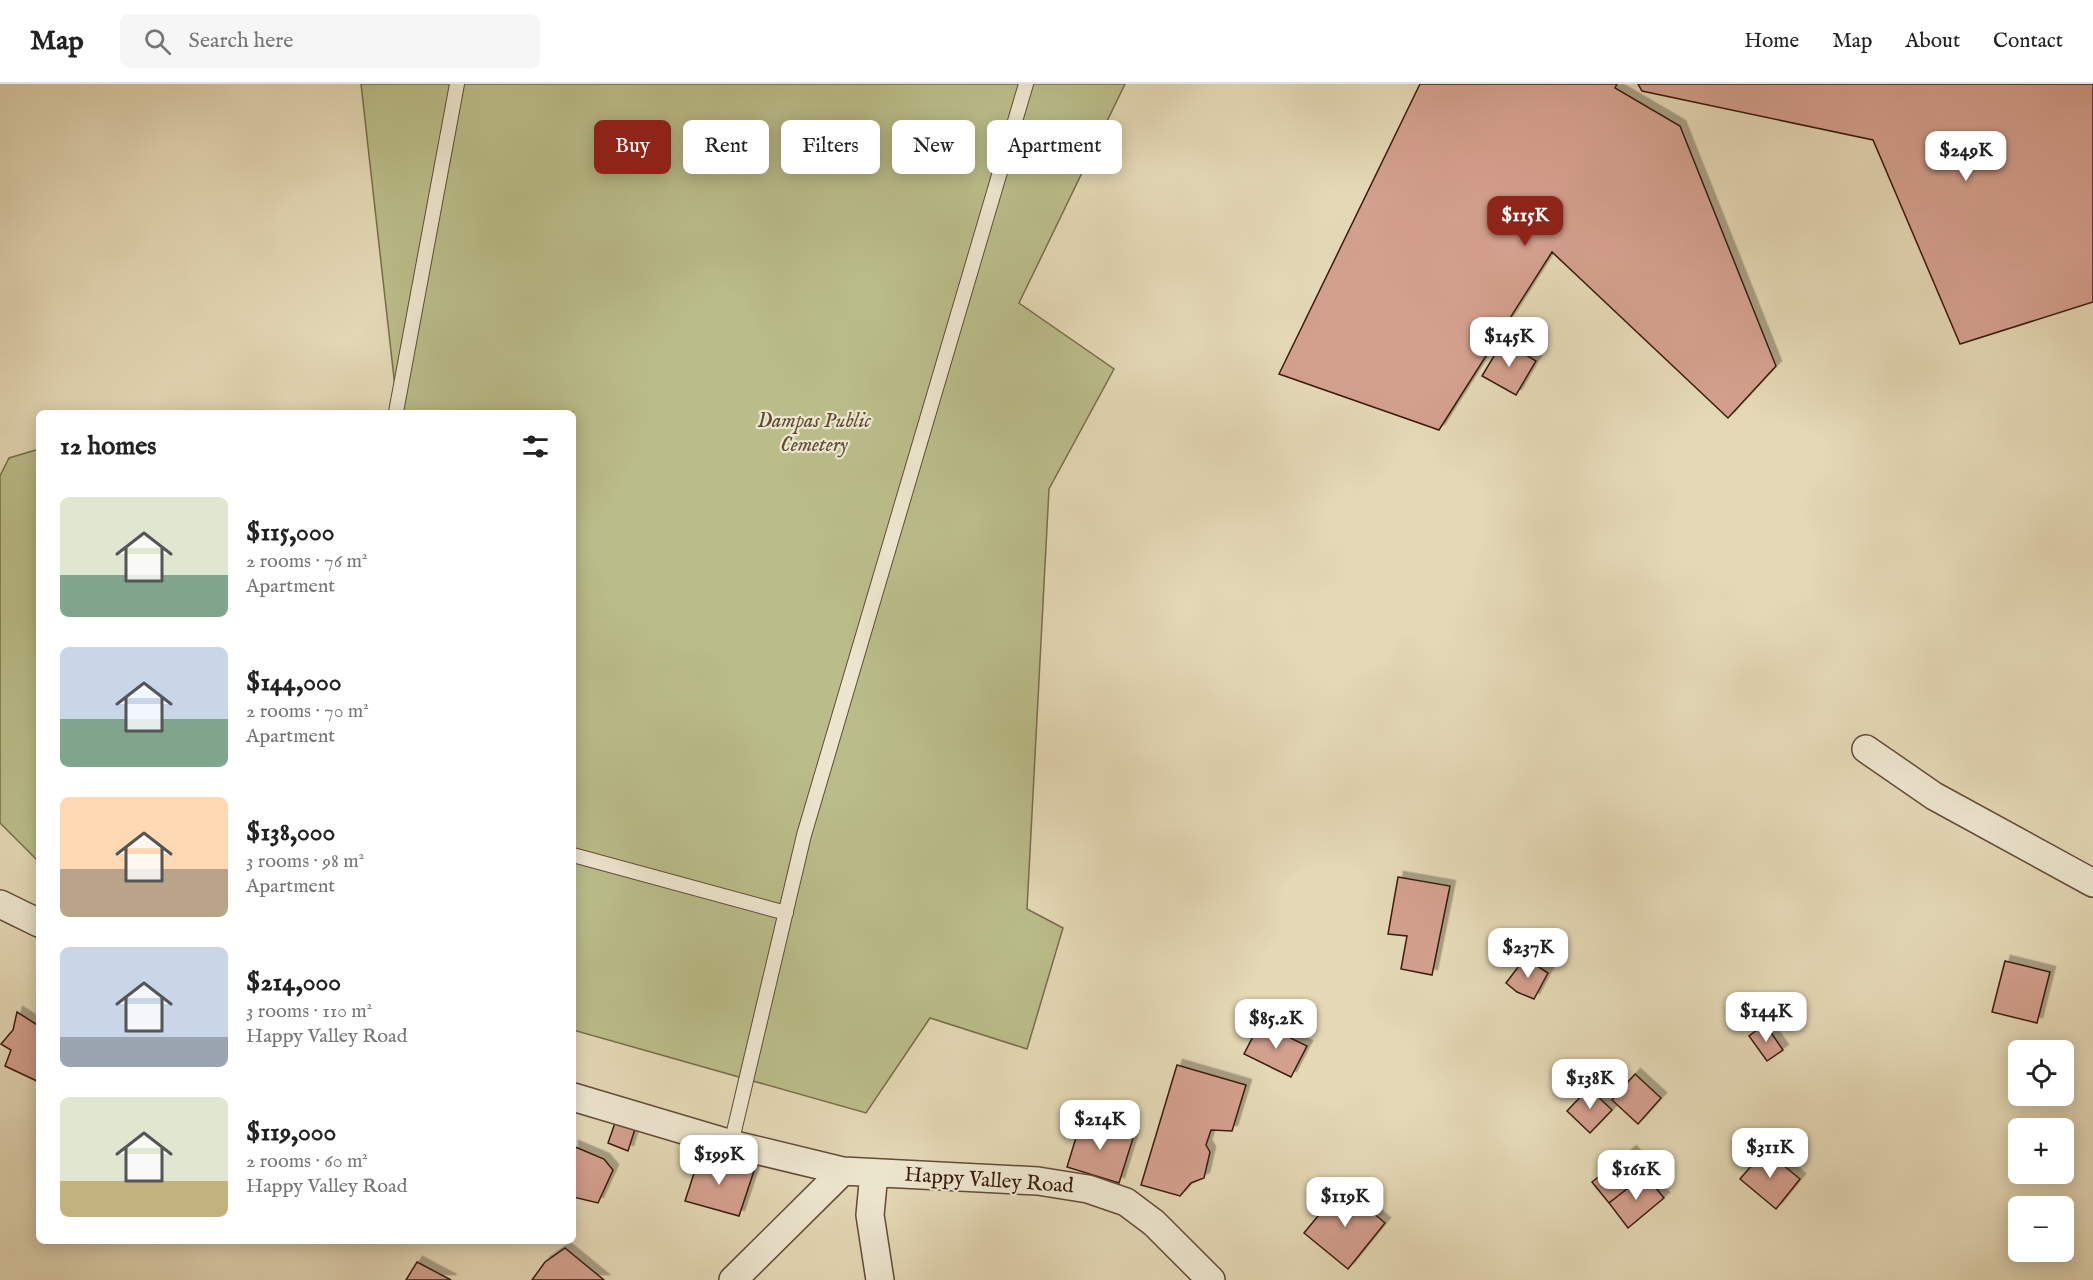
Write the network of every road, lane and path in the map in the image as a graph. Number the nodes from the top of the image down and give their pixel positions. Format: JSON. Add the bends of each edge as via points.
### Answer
{"nodes":[{"id":1,"x":457,"y":84,"type":"edge"},
{"id":2,"x":1026,"y":84,"type":"edge"},
{"id":3,"x":396,"y":410,"type":"edge"},
{"id":4,"x":1866,"y":749,"type":"dead end"},
{"id":5,"x":576,"y":856,"type":"edge"},
{"id":6,"x":2093,"y":883,"type":"edge"},
{"id":7,"x":0,"y":904,"type":"edge"},
{"id":8,"x":786,"y":913,"type":"junction"},
{"id":9,"x":36,"y":922,"type":"edge"},
{"id":10,"x":576,"y":1098,"type":"edge"},
{"id":11,"x":731,"y":1144,"type":"junction"},
{"id":12,"x":843,"y":1171,"type":"junction"},
{"id":13,"x":874,"y":1173,"type":"junction"},
{"id":14,"x":733,"y":1280,"type":"edge"},
{"id":15,"x":880,"y":1280,"type":"edge"},
{"id":16,"x":1211,"y":1280,"type":"edge"}],
"edges":[{"from":1,"to":3,"type":"lane"},
{"from":2,"to":8,"type":"lane","via":[[804,835]]},
{"from":4,"to":6,"type":"street","via":[[1934,796]]},
{"from":5,"to":8,"type":"lane"},
{"from":7,"to":9,"type":"street"},
{"from":8,"to":11,"type":"lane"},
{"from":10,"to":11,"type":"street","name":"Happy Valley Road"},
{"from":11,"to":12,"type":"street","name":"Happy Valley Road"},
{"from":12,"to":13,"type":"street","name":"Happy Valley Road"},
{"from":12,"to":14,"type":"street"},
{"from":13,"to":15,"type":"street","via":[[870,1215]]},
{"from":13,"to":16,"type":"street","name":"Happy Valley Road","via":[[1038,1181],[1088,1189],[1126,1202],[1154,1223]]}]}
